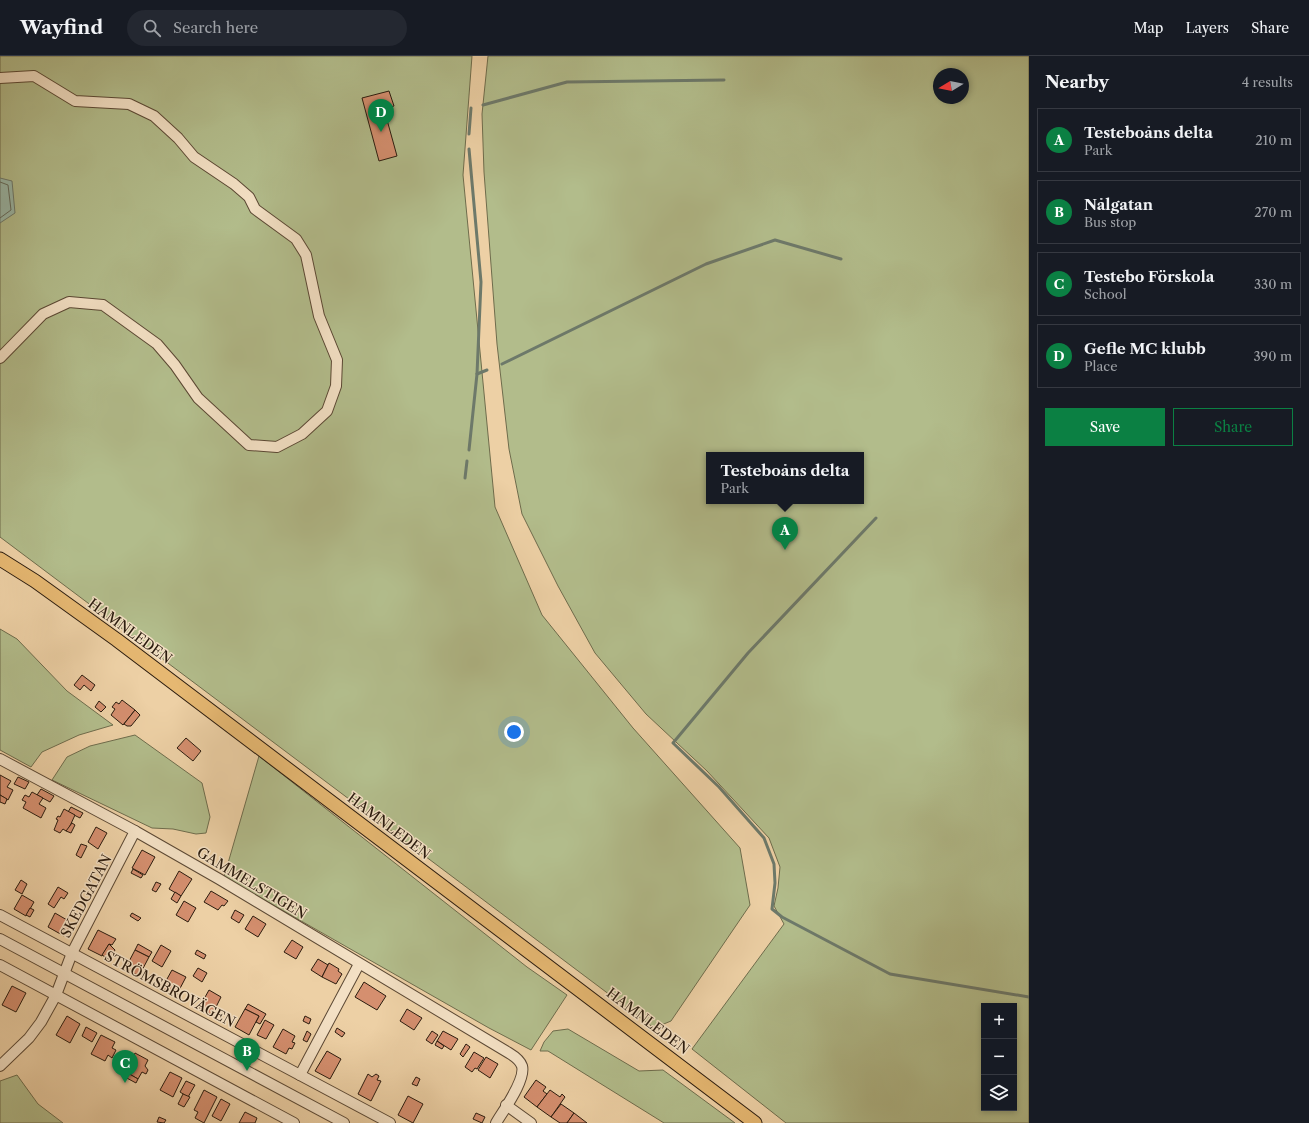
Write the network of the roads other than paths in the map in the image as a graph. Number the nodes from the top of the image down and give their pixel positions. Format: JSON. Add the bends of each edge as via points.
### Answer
{"nodes":[{"id":1,"x":0,"y":78,"type":"edge"},
{"id":2,"x":0,"y":358,"type":"edge"},
{"id":3,"x":0,"y":559,"type":"edge"},
{"id":4,"x":0,"y":759,"type":"edge"},
{"id":5,"x":135,"y":831,"type":"junction"},
{"id":6,"x":0,"y":915,"type":"edge"},
{"id":7,"x":0,"y":939,"type":"edge"},
{"id":8,"x":72,"y":953,"type":"junction"},
{"id":9,"x":0,"y":964,"type":"edge"},
{"id":10,"x":359,"y":964,"type":"junction"},
{"id":11,"x":64,"y":974,"type":"junction"},
{"id":12,"x":56,"y":995,"type":"junction"},
{"id":13,"x":0,"y":1066,"type":"edge"},
{"id":14,"x":300,"y":1075,"type":"junction"},
{"id":15,"x":506,"y":1105,"type":"junction"},
{"id":16,"x":325,"y":1118,"type":"edge"},
{"id":17,"x":294,"y":1123,"type":"edge"},
{"id":18,"x":344,"y":1123,"type":"edge"},
{"id":19,"x":390,"y":1123,"type":"edge"},
{"id":20,"x":496,"y":1123,"type":"edge"},
{"id":21,"x":531,"y":1123,"type":"edge"},
{"id":22,"x":755,"y":1123,"type":"edge"}],
"edges":[{"from":1,"to":2,"type":"street","via":[[34,76],[75,102],[129,104],[154,116],[194,157],[234,184],[249,197],[255,208],[296,239],[306,255],[319,316],[337,360],[336,386],[327,411],[302,434],[277,447],[249,445],[198,398],[157,344],[103,305],[69,302],[43,314]]},
{"from":3,"to":22,"type":"main road","name":"HAMNLEDEN","via":[[117,640]]},
{"from":4,"to":5,"type":"street","name":"GAMMELSTIGEN"},
{"from":5,"to":8,"type":"street","name":"SKEDGATAN"},
{"from":5,"to":10,"type":"street","name":"GAMMELSTIGEN"},
{"from":6,"to":8,"type":"street","name":"STRÖMSBROVÄGEN"},
{"from":7,"to":11,"type":"street"},
{"from":8,"to":11,"type":"street","name":"SKEDGATAN"},
{"from":8,"to":14,"type":"street","name":"STRÖMSBROVÄGEN"},
{"from":9,"to":12,"type":"street"},
{"from":10,"to":14,"type":"street"},
{"from":10,"to":15,"type":"street","name":"GAMMELSTIGEN","via":[[485,1038],[509,1053],[522,1065],[521,1078]]},
{"from":11,"to":12,"type":"street","name":"SKEDGATAN"},
{"from":11,"to":16,"type":"street"},
{"from":12,"to":13,"type":"street","name":"SKEDGATAN","via":[[38,1028]]},
{"from":12,"to":17,"type":"street"},
{"from":14,"to":19,"type":"street","name":"STRÖMSBROVÄGEN"},
{"from":15,"to":20,"type":"street"},
{"from":15,"to":21,"type":"street"},
{"from":16,"to":18,"type":"street"}]}
